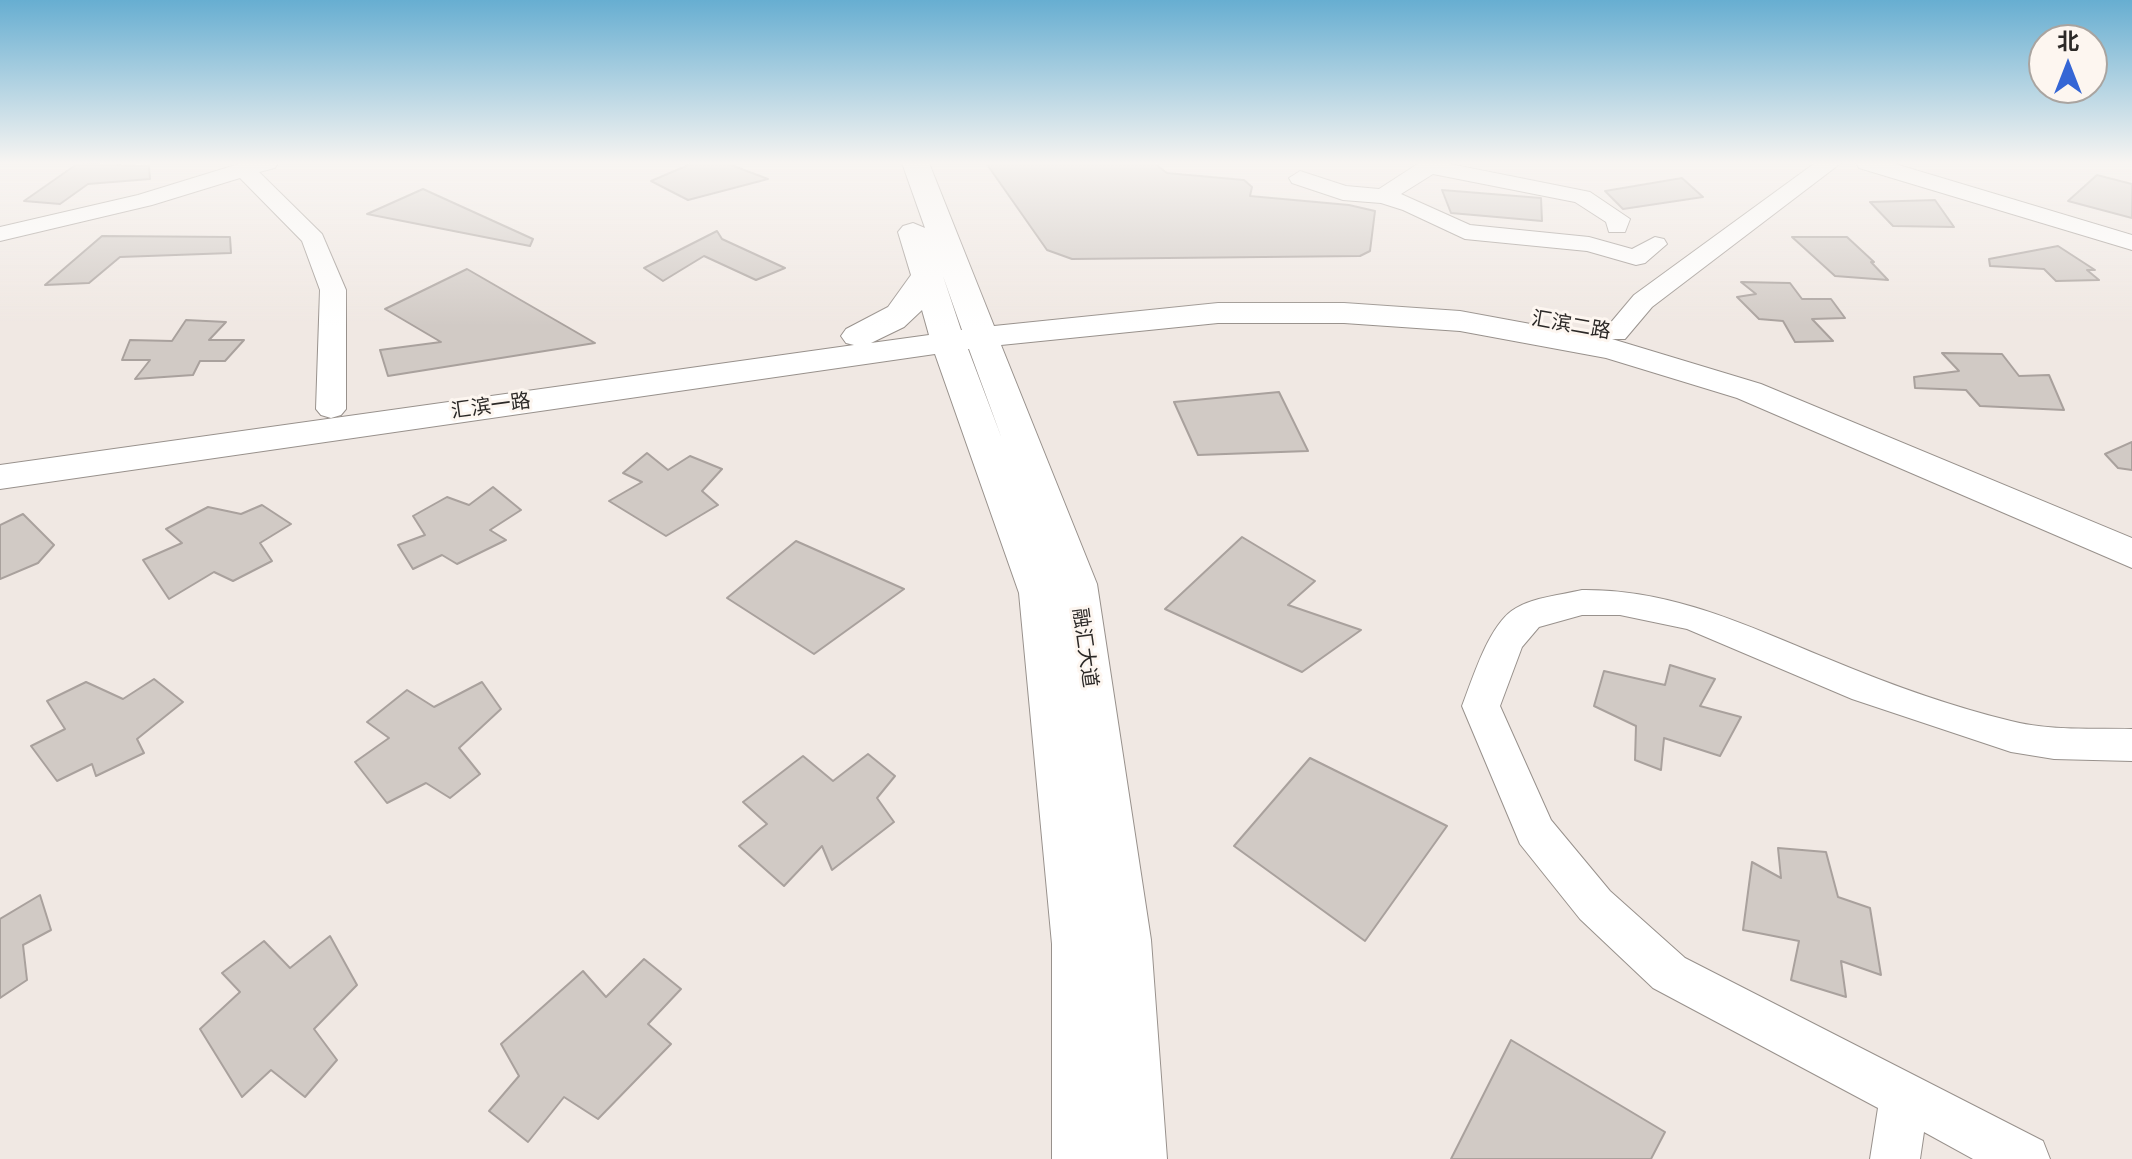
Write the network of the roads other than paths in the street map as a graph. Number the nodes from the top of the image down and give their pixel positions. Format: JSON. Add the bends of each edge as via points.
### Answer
{"nodes":[{"id":1,"x":65,"y":217,"type":"edge"},
{"id":2,"x":296,"y":217,"type":"edge"},
{"id":3,"x":916,"y":217,"type":"edge"},
{"id":4,"x":928,"y":217,"type":"edge"},
{"id":5,"x":1435,"y":217,"type":"edge"},
{"id":6,"x":1615,"y":217,"type":"edge"},
{"id":7,"x":1756,"y":217,"type":"edge"},
{"id":8,"x":2046,"y":217,"type":"edge"},
{"id":9,"x":1617,"y":227,"type":"junction"},
{"id":10,"x":0,"y":234,"type":"edge"},
{"id":11,"x":2132,"y":243,"type":"edge"},
{"id":12,"x":1589,"y":244,"type":"junction"},
{"id":13,"x":1647,"y":249,"type":"junction"},
{"id":14,"x":1690,"y":266,"type":"junction"},
{"id":15,"x":942,"y":274,"type":"junction"},
{"id":16,"x":1068,"y":319,"type":"junction"},
{"id":17,"x":975,"y":321,"type":"junction"},
{"id":18,"x":1615,"y":333,"type":"junction"},
{"id":19,"x":858,"y":345,"type":"junction"},
{"id":20,"x":965,"y":389,"type":"junction"},
{"id":21,"x":331,"y":409,"type":"junction"},
{"id":22,"x":1010,"y":410,"type":"junction"},
{"id":23,"x":0,"y":457,"type":"edge"},
{"id":24,"x":0,"y":477,"type":"edge"},
{"id":25,"x":2132,"y":526,"type":"edge"},
{"id":26,"x":2132,"y":554,"type":"edge"},
{"id":27,"x":2132,"y":745,"type":"edge"},
{"id":28,"x":1904,"y":1095,"type":"junction"},
{"id":29,"x":1083,"y":1159,"type":"edge"},
{"id":30,"x":1136,"y":1159,"type":"edge"},
{"id":31,"x":1895,"y":1159,"type":"edge"},
{"id":32,"x":2025,"y":1159,"type":"edge"}],
"edges":[{"from":1,"to":10,"type":"street"},
{"from":2,"to":21,"type":"street","via":[[313,239],[333,290]]},
{"from":3,"to":15,"type":"main road","name":"融汇大道"},
{"from":4,"to":15,"type":"main road","name":"融汇大道"},
{"from":5,"to":12,"type":"street","via":[[1465,232]]},
{"from":6,"to":9,"type":"street"},
{"from":7,"to":14,"type":"street"},
{"from":8,"to":11,"type":"street"},
{"from":9,"to":12,"type":"street"},
{"from":9,"to":13,"type":"street","via":[[1655,244]]},
{"from":12,"to":13,"type":"street","via":[[1636,258]]},
{"from":13,"to":14,"type":"street"},
{"from":14,"to":18,"type":"street","via":[[1643,301]]},
{"from":15,"to":17,"type":"main road"},
{"from":15,"to":17,"type":"main road","name":"融汇大道"},
{"from":15,"to":19,"type":"main road","via":[[907,310]]},
{"from":16,"to":17,"type":"main road","name":"汇滨二路"},
{"from":16,"to":18,"type":"main road","name":"汇滨二路","via":[[1215,296],[1341,295],[1460,306]]},
{"from":16,"to":22,"type":"main road","via":[[1028,362]]},
{"from":16,"to":26,"type":"main road","name":"汇滨二路","via":[[1344,313],[1460,321],[1612,349],[1749,391]]},
{"from":17,"to":19,"type":"main road","name":"汇滨一路"},
{"from":17,"to":20,"type":"main road","name":"融汇大道"},
{"from":17,"to":22,"type":"main road","name":"融汇大道"},
{"from":18,"to":25,"type":"main road","name":"汇滨二路","via":[[1763,376]]},
{"from":19,"to":20,"type":"main road","via":[[920,362]]},
{"from":19,"to":21,"type":"main road","name":"汇滨一路"},
{"from":19,"to":24,"type":"main road","name":"汇滨一路"},
{"from":20,"to":29,"type":"main road","name":"融汇大道","via":[[1040,593],[1079,944]]},
{"from":21,"to":23,"type":"main road","name":"汇滨一路"},
{"from":22,"to":30,"type":"main road","name":"融汇大道","via":[[1076,584],[1124,940]]},
{"from":27,"to":28,"type":"street","via":[[2016,739],[1912,707],[1722,627],[1660,608],[1564,604],[1524,620],[1500,656],[1481,706],[1535,831],[1595,905],[1669,973]]},
{"from":28,"to":31,"type":"street"},
{"from":28,"to":32,"type":"street"}]}
